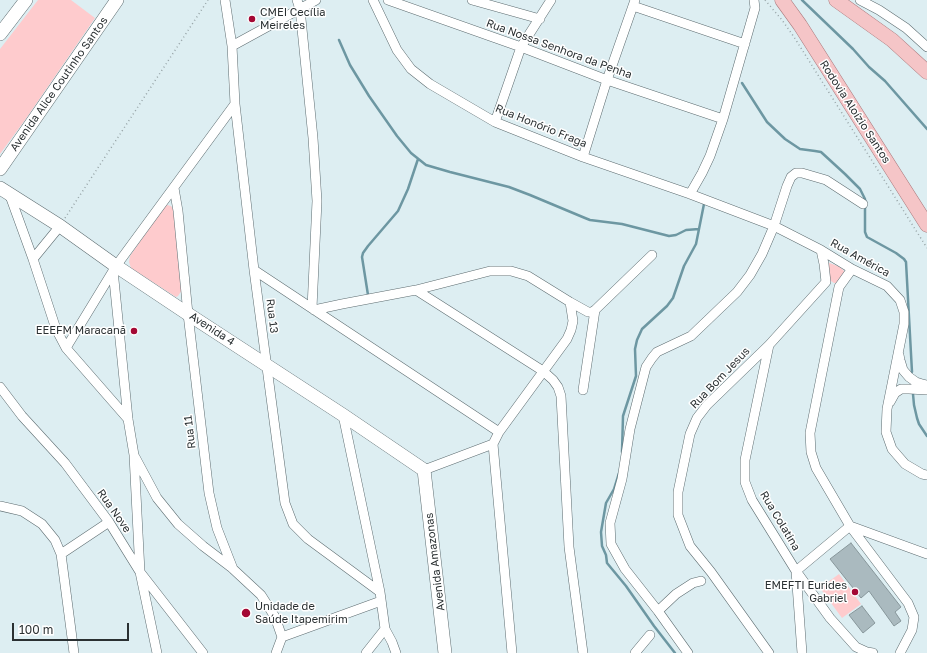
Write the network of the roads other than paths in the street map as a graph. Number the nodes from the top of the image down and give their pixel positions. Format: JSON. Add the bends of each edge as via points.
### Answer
{"nodes":[{"id":1,"x":26,"y":0,"type":"edge"},
{"id":2,"x":117,"y":0,"type":"edge"},
{"id":3,"x":225,"y":0,"type":"edge"},
{"id":4,"x":297,"y":0,"type":"edge"},
{"id":5,"x":316,"y":0,"type":"edge"},
{"id":6,"x":373,"y":0,"type":"edge"},
{"id":7,"x":388,"y":0,"type":"edge"},
{"id":8,"x":472,"y":0,"type":"edge"},
{"id":9,"x":551,"y":0,"type":"edge"},
{"id":10,"x":754,"y":0,"type":"edge"},
{"id":11,"x":782,"y":0,"type":"edge"},
{"id":12,"x":836,"y":0,"type":"edge"},
{"id":13,"x":864,"y":1,"type":"edge"},
{"id":14,"x":634,"y":3,"type":"edge"},
{"id":15,"x":300,"y":9,"type":"junction"},
{"id":16,"x":540,"y":19,"type":"junction"},
{"id":17,"x":0,"y":34,"type":"edge"},
{"id":18,"x":745,"y":44,"type":"junction"},
{"id":19,"x":232,"y":46,"type":"junction"},
{"id":20,"x":521,"y":47,"type":"junction"},
{"id":21,"x":927,"y":47,"type":"edge"},
{"id":22,"x":927,"y":72,"type":"edge"},
{"id":23,"x":607,"y":80,"type":"junction"},
{"id":24,"x":235,"y":104,"type":"junction"},
{"id":25,"x":723,"y":119,"type":"junction"},
{"id":26,"x":495,"y":122,"type":"junction"},
{"id":27,"x":583,"y":157,"type":"junction"},
{"id":28,"x":0,"y":169,"type":"edge"},
{"id":29,"x":174,"y":188,"type":"junction"},
{"id":30,"x":4,"y":190,"type":"edge"},
{"id":31,"x":690,"y":194,"type":"junction"},
{"id":32,"x":713,"y":202,"type":"joint"},
{"id":33,"x":863,"y":204,"type":"dead end"},
{"id":34,"x":927,"y":225,"type":"edge"},
{"id":35,"x":60,"y":226,"type":"junction"},
{"id":36,"x":774,"y":226,"type":"junction"},
{"id":37,"x":821,"y":250,"type":"junction"},
{"id":38,"x":652,"y":255,"type":"dead end"},
{"id":39,"x":33,"y":259,"type":"junction"},
{"id":40,"x":115,"y":268,"type":"junction"},
{"id":41,"x":852,"y":269,"type":"junction"},
{"id":42,"x":254,"y":270,"type":"junction"},
{"id":43,"x":826,"y":282,"type":"junction"},
{"id":44,"x":839,"y":287,"type":"junction"},
{"id":45,"x":416,"y":290,"type":"junction"},
{"id":46,"x":570,"y":302,"type":"junction"},
{"id":47,"x":313,"y":309,"type":"junction"},
{"id":48,"x":591,"y":311,"type":"junction"},
{"id":49,"x":188,"y":314,"type":"junction"},
{"id":50,"x":769,"y":345,"type":"junction"},
{"id":51,"x":66,"y":348,"type":"junction"},
{"id":52,"x":899,"y":349,"type":"junction"},
{"id":53,"x":267,"y":365,"type":"junction"},
{"id":54,"x":543,"y":371,"type":"junction"},
{"id":55,"x":927,"y":385,"type":"edge"},
{"id":56,"x":0,"y":387,"type":"edge"},
{"id":57,"x":583,"y":390,"type":"dead end"},
{"id":58,"x":927,"y":390,"type":"edge"},
{"id":59,"x":886,"y":409,"type":"junction"},
{"id":60,"x":342,"y":414,"type":"junction"},
{"id":61,"x":128,"y":419,"type":"junction"},
{"id":62,"x":499,"y":432,"type":"junction"},
{"id":63,"x":493,"y":444,"type":"junction"},
{"id":64,"x":134,"y":455,"type":"junction"},
{"id":65,"x":424,"y":470,"type":"junction"},
{"id":66,"x":927,"y":475,"type":"edge"},
{"id":67,"x":0,"y":506,"type":"edge"},
{"id":68,"x":109,"y":522,"type":"junction"},
{"id":69,"x":850,"y":526,"type":"junction"},
{"id":70,"x":61,"y":554,"type":"junction"},
{"id":71,"x":927,"y":554,"type":"edge"},
{"id":72,"x":233,"y":569,"type":"junction"},
{"id":73,"x":796,"y":571,"type":"junction"},
{"id":74,"x":140,"y":572,"type":"junction"},
{"id":75,"x":700,"y":581,"type":"dead end"},
{"id":76,"x":380,"y":592,"type":"junction"},
{"id":77,"x":381,"y":601,"type":"junction"},
{"id":78,"x":658,"y":611,"type":"junction"},
{"id":79,"x":385,"y":629,"type":"junction"},
{"id":80,"x":650,"y":635,"type":"dead end"},
{"id":81,"x":282,"y":637,"type":"junction"},
{"id":82,"x":74,"y":653,"type":"edge"},
{"id":83,"x":157,"y":653,"type":"edge"},
{"id":84,"x":203,"y":653,"type":"edge"},
{"id":85,"x":276,"y":653,"type":"edge"},
{"id":86,"x":366,"y":653,"type":"edge"},
{"id":87,"x":396,"y":653,"type":"edge"},
{"id":88,"x":445,"y":653,"type":"edge"},
{"id":89,"x":512,"y":653,"type":"edge"},
{"id":90,"x":583,"y":653,"type":"edge"},
{"id":91,"x":635,"y":653,"type":"edge"},
{"id":92,"x":688,"y":653,"type":"edge"},
{"id":93,"x":769,"y":653,"type":"edge"},
{"id":94,"x":802,"y":653,"type":"edge"},
{"id":95,"x":873,"y":653,"type":"edge"},
{"id":96,"x":900,"y":653,"type":"edge"}],
"edges":[{"from":1,"to":17,"type":"street"},
{"from":2,"to":28,"type":"street","name":"Avenida Alice Coutinho Santos"},
{"from":3,"to":19,"type":"street","name":"Rua 13"},
{"from":4,"to":15,"type":"street"},
{"from":5,"to":15,"type":"street"},
{"from":6,"to":26,"type":"street","name":"Rua Honório Fraga","via":[[397,50],[411,69],[430,84]]},
{"from":7,"to":20,"type":"street","name":"Rua Nossa Senhora da Penha"},
{"from":8,"to":16,"type":"street"},
{"from":9,"to":16,"type":"street"},
{"from":10,"to":18,"type":"street","via":[[755,8]]},
{"from":11,"to":34,"type":"main road","name":"Rodovia Aloízio Santos"},
{"from":12,"to":22,"type":"main road","via":[[892,40]]},
{"from":13,"to":21,"type":"street","via":[[906,28]]},
{"from":14,"to":18,"type":"street"},
{"from":14,"to":23,"type":"street"},
{"from":15,"to":19,"type":"street"},
{"from":15,"to":47,"type":"street","via":[[317,201]]},
{"from":16,"to":20,"type":"street"},
{"from":18,"to":25,"type":"street"},
{"from":19,"to":24,"type":"street","name":"Rua 13"},
{"from":20,"to":23,"type":"street","name":"Rua Nossa Senhora da Penha"},
{"from":20,"to":26,"type":"street"},
{"from":23,"to":25,"type":"street","name":"Rua Nossa Senhora da Penha"},
{"from":23,"to":27,"type":"street"},
{"from":24,"to":29,"type":"street"},
{"from":24,"to":42,"type":"street","name":"Rua 13"},
{"from":25,"to":31,"type":"street","via":[[710,156]]},
{"from":26,"to":27,"type":"street","name":"Rua Honório Fraga"},
{"from":27,"to":31,"type":"street","name":"Rua Honório Fraga"},
{"from":29,"to":40,"type":"street"},
{"from":29,"to":49,"type":"street","name":"Rua 11"},
{"from":30,"to":35,"type":"street","name":"Avenida 4"},
{"from":30,"to":39,"type":"street"},
{"from":31,"to":32,"type":"street","name":"Rua Honório Fraga"},
{"from":32,"to":36,"type":"street","name":"Rua América"},
{"from":33,"to":36,"type":"street","via":[[826,180],[796,173],[787,186]]},
{"from":35,"to":39,"type":"street"},
{"from":35,"to":40,"type":"street","name":"Avenida 4"},
{"from":36,"to":37,"type":"street","name":"Rua América"},
{"from":36,"to":78,"type":"street","via":[[762,254],[737,292],[691,336],[657,352],[646,367],[630,429],[622,480],[610,523],[611,544],[625,569]]},
{"from":37,"to":41,"type":"street","name":"Rua América"},
{"from":37,"to":43,"type":"street"},
{"from":38,"to":48,"type":"street"},
{"from":39,"to":51,"type":"street","via":[[56,329]]},
{"from":40,"to":49,"type":"street","name":"Avenida 4"},
{"from":40,"to":51,"type":"street"},
{"from":40,"to":61,"type":"street"},
{"from":41,"to":44,"type":"street"},
{"from":41,"to":52,"type":"street","name":"Rua América","via":[[886,286],[900,300],[904,324]]},
{"from":42,"to":47,"type":"street"},
{"from":42,"to":53,"type":"street","name":"Rua 13"},
{"from":43,"to":44,"type":"street"},
{"from":43,"to":50,"type":"street","name":"Rua Bom Jesus"},
{"from":44,"to":69,"type":"street","via":[[810,433],[811,452],[816,468]]},
{"from":45,"to":46,"type":"street","via":[[490,271],[510,271],[528,276]]},
{"from":45,"to":47,"type":"street"},
{"from":45,"to":54,"type":"street"},
{"from":46,"to":48,"type":"street"},
{"from":46,"to":54,"type":"street","via":[[572,330]]},
{"from":47,"to":62,"type":"street"},
{"from":48,"to":57,"type":"street"},
{"from":49,"to":53,"type":"street","name":"Avenida 4"},
{"from":49,"to":72,"type":"street","name":"Rua 11","via":[[210,493],[217,528]]},
{"from":50,"to":73,"type":"street","name":"Rua Colatina","via":[[745,460],[745,482],[752,500]]},
{"from":50,"to":93,"type":"street","name":"Rua Bom Jesus","via":[[707,405],[697,418],[690,434],[678,492],[678,515],[690,546]]},
{"from":51,"to":61,"type":"street"},
{"from":52,"to":55,"type":"street","via":[[903,370],[916,382]]},
{"from":52,"to":59,"type":"street","name":"Rua América"},
{"from":53,"to":60,"type":"street","name":"Avenida 4"},
{"from":53,"to":76,"type":"street","name":"Rua 13","via":[[285,503],[294,524],[308,539]]},
{"from":54,"to":62,"type":"street"},
{"from":54,"to":90,"type":"street","via":[[553,380],[561,396],[569,547]]},
{"from":56,"to":68,"type":"street","name":"Rua Nove","via":[[22,416],[65,463]]},
{"from":58,"to":59,"type":"street","via":[[901,389],[895,393]]},
{"from":59,"to":66,"type":"street","name":"Rua América","via":[[886,432],[892,449],[905,464]]},
{"from":60,"to":65,"type":"street","name":"Avenida 4"},
{"from":60,"to":76,"type":"street"},
{"from":61,"to":64,"type":"street"},
{"from":62,"to":63,"type":"street"},
{"from":63,"to":65,"type":"street"},
{"from":63,"to":89,"type":"street"},
{"from":64,"to":72,"type":"street","via":[[157,498],[178,524]]},
{"from":64,"to":74,"type":"street"},
{"from":65,"to":88,"type":"street","name":"Avenida Amazonas"},
{"from":67,"to":70,"type":"street","via":[[22,511],[42,524],[55,540]]},
{"from":68,"to":70,"type":"street"},
{"from":68,"to":74,"type":"street","name":"Rua Nove"},
{"from":69,"to":71,"type":"street"},
{"from":69,"to":73,"type":"street"},
{"from":69,"to":96,"type":"street","via":[[908,604],[914,617],[912,630]]},
{"from":70,"to":82,"type":"street"},
{"from":72,"to":81,"type":"street","name":"Rua 11","via":[[260,596],[275,616]]},
{"from":73,"to":94,"type":"street"},
{"from":73,"to":95,"type":"street","name":"Rua Colatina","via":[[830,618],[856,647]]},
{"from":74,"to":83,"type":"street"},
{"from":74,"to":84,"type":"street","name":"Rua Nove"},
{"from":75,"to":78,"type":"street","via":[[676,594]]},
{"from":76,"to":77,"type":"street"},
{"from":77,"to":79,"type":"street"},
{"from":77,"to":81,"type":"street"},
{"from":78,"to":92,"type":"street"},
{"from":79,"to":86,"type":"street"},
{"from":79,"to":87,"type":"street"},
{"from":80,"to":91,"type":"street"},
{"from":81,"to":85,"type":"street"}]}
